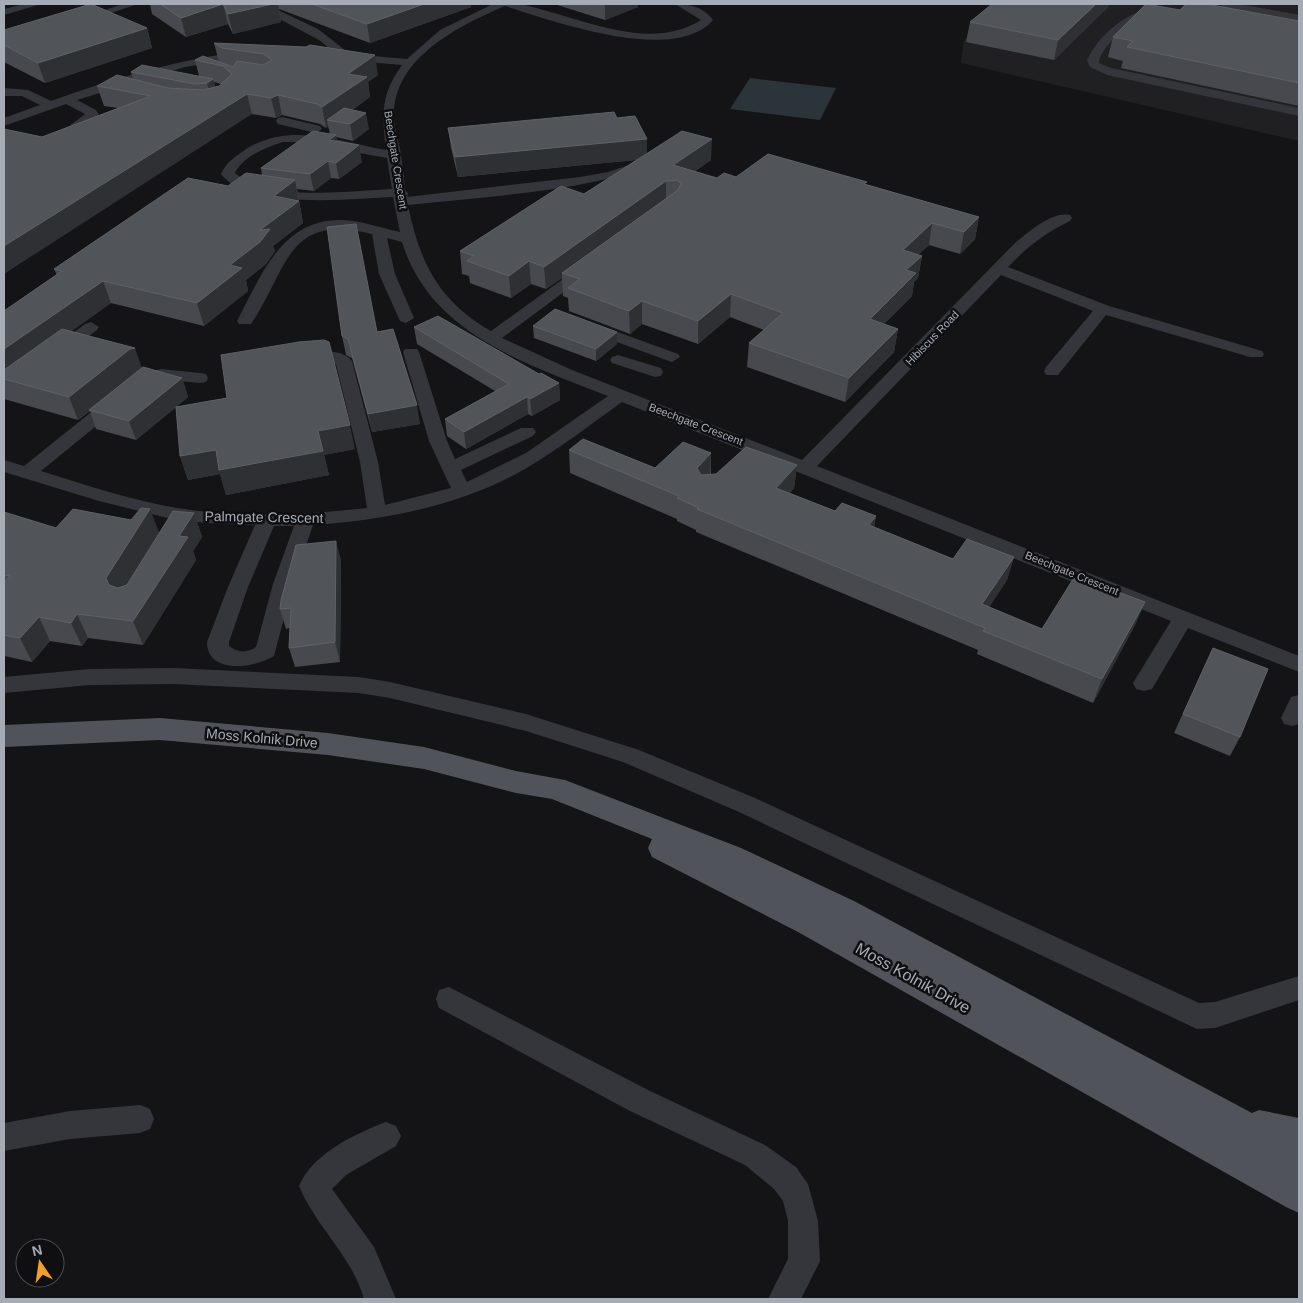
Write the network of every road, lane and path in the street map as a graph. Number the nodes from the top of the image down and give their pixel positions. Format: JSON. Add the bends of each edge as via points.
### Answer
{"nodes":[{"id":1,"x":36,"y":4,"type":"edge"},
{"id":2,"x":134,"y":4,"type":"edge"},
{"id":3,"x":501,"y":4,"type":"edge"},
{"id":4,"x":508,"y":4,"type":"edge"},
{"id":5,"x":680,"y":4,"type":"edge"},
{"id":6,"x":1224,"y":4,"type":"edge"},
{"id":7,"x":1276,"y":4,"type":"edge"},
{"id":8,"x":1131,"y":5,"type":"dead end"},
{"id":9,"x":1175,"y":7,"type":"edge"},
{"id":10,"x":1299,"y":8,"type":"edge"},
{"id":11,"x":1156,"y":10,"type":"junction"},
{"id":12,"x":4,"y":12,"type":"edge"},
{"id":13,"x":1214,"y":12,"type":"edge"},
{"id":14,"x":276,"y":13,"type":"dead end"},
{"id":15,"x":1299,"y":18,"type":"edge"},
{"id":16,"x":72,"y":22,"type":"edge"},
{"id":17,"x":1299,"y":28,"type":"edge"},
{"id":18,"x":259,"y":54,"type":"edge"},
{"id":19,"x":331,"y":56,"type":"edge"},
{"id":20,"x":213,"y":58,"type":"junction"},
{"id":21,"x":348,"y":58,"type":"junction"},
{"id":22,"x":407,"y":62,"type":"junction"},
{"id":23,"x":178,"y":65,"type":"junction"},
{"id":24,"x":210,"y":71,"type":"edge"},
{"id":25,"x":147,"y":74,"type":"junction"},
{"id":26,"x":176,"y":80,"type":"edge"},
{"id":27,"x":117,"y":87,"type":"junction"},
{"id":28,"x":4,"y":92,"type":"edge"},
{"id":29,"x":68,"y":100,"type":"junction"},
{"id":30,"x":52,"y":106,"type":"junction"},
{"id":31,"x":1299,"y":112,"type":"edge"},
{"id":32,"x":282,"y":121,"type":"dead end"},
{"id":33,"x":4,"y":122,"type":"edge"},
{"id":34,"x":69,"y":131,"type":"edge"},
{"id":35,"x":378,"y":138,"type":"junction"},
{"id":36,"x":394,"y":156,"type":"junction"},
{"id":37,"x":641,"y":165,"type":"edge"},
{"id":38,"x":402,"y":198,"type":"junction"},
{"id":39,"x":1065,"y":218,"type":"dead end"},
{"id":40,"x":379,"y":232,"type":"junction"},
{"id":41,"x":410,"y":239,"type":"junction"},
{"id":42,"x":601,"y":258,"type":"edge"},
{"id":43,"x":999,"y":269,"type":"junction"},
{"id":44,"x":535,"y":306,"type":"junction"},
{"id":45,"x":1103,"y":310,"type":"junction"},
{"id":46,"x":553,"y":313,"type":"edge"},
{"id":47,"x":406,"y":318,"type":"dead end"},
{"id":48,"x":245,"y":321,"type":"dead end"},
{"id":49,"x":580,"y":323,"type":"edge"},
{"id":50,"x":91,"y":327,"type":"dead end"},
{"id":51,"x":492,"y":338,"type":"junction"},
{"id":52,"x":655,"y":351,"type":"junction"},
{"id":53,"x":411,"y":352,"type":"dead end"},
{"id":54,"x":1256,"y":354,"type":"dead end"},
{"id":55,"x":672,"y":357,"type":"dead end"},
{"id":56,"x":285,"y":360,"type":"edge"},
{"id":57,"x":618,"y":360,"type":"dead end"},
{"id":58,"x":43,"y":362,"type":"edge"},
{"id":59,"x":638,"y":367,"type":"junction"},
{"id":60,"x":1052,"y":371,"type":"dead end"},
{"id":61,"x":655,"y":372,"type":"dead end"},
{"id":62,"x":200,"y":378,"type":"dead end"},
{"id":63,"x":620,"y":394,"type":"junction"},
{"id":64,"x":527,"y":432,"type":"dead end"},
{"id":65,"x":755,"y":447,"type":"junction"},
{"id":66,"x":741,"y":460,"type":"edge"},
{"id":67,"x":806,"y":467,"type":"junction"},
{"id":68,"x":451,"y":468,"type":"junction"},
{"id":69,"x":5,"y":469,"type":"edge"},
{"id":70,"x":26,"y":473,"type":"junction"},
{"id":71,"x":461,"y":490,"type":"junction"},
{"id":72,"x":376,"y":512,"type":"junction"},
{"id":73,"x":182,"y":514,"type":"junction"},
{"id":74,"x":267,"y":520,"type":"junction"},
{"id":75,"x":305,"y":520,"type":"junction"},
{"id":76,"x":172,"y":531,"type":"edge"},
{"id":77,"x":1184,"y":618,"type":"junction"},
{"id":78,"x":1299,"y":664,"type":"edge"},
{"id":79,"x":1144,"y":683,"type":"dead end"},
{"id":80,"x":4,"y":685,"type":"edge"},
{"id":81,"x":4,"y":736,"type":"edge"},
{"id":82,"x":516,"y":782,"type":"junction"},
{"id":83,"x":1299,"y":988,"type":"edge"},
{"id":84,"x":449,"y":998,"type":"dead end"},
{"id":85,"x":140,"y":1119,"type":"dead end"},
{"id":86,"x":1231,"y":1122,"type":"junction"},
{"id":87,"x":386,"y":1136,"type":"dead end"},
{"id":88,"x":1299,"y":1136,"type":"edge"},
{"id":89,"x":4,"y":1137,"type":"edge"},
{"id":90,"x":1299,"y":1158,"type":"edge"},
{"id":91,"x":1299,"y":1194,"type":"edge"},
{"id":92,"x":380,"y":1299,"type":"edge"},
{"id":93,"x":784,"y":1299,"type":"edge"}],
"edges":[{"from":1,"to":12,"type":"street"},
{"from":2,"to":16,"type":"street"},
{"from":3,"to":22,"type":"street","name":"Beechgate Crescent","via":[[454,26]]},
{"from":4,"to":5,"type":"street","via":[[620,33],[657,38],[692,30],[708,20]]},
{"from":6,"to":15,"type":"street"},
{"from":7,"to":10,"type":"street"},
{"from":8,"to":11,"type":"street"},
{"from":9,"to":11,"type":"street"},
{"from":11,"to":31,"type":"street","via":[[1132,15],[1096,54],[1094,65],[1107,71]]},
{"from":13,"to":17,"type":"street"},
{"from":14,"to":21,"type":"street","via":[[328,40]]},
{"from":18,"to":20,"type":"street"},
{"from":19,"to":21,"type":"street"},
{"from":20,"to":23,"type":"street"},
{"from":20,"to":27,"type":"street","via":[[199,53],[184,54],[135,64],[109,76]]},
{"from":21,"to":22,"type":"street"},
{"from":22,"to":35,"type":"street","name":"Beechgate Crescent","via":[[396,80]]},
{"from":23,"to":24,"type":"street"},
{"from":23,"to":25,"type":"street"},
{"from":25,"to":26,"type":"street"},
{"from":25,"to":27,"type":"street"},
{"from":27,"to":29,"type":"street"},
{"from":28,"to":30,"type":"street","via":[[24,93]]},
{"from":29,"to":30,"type":"street"},
{"from":29,"to":34,"type":"street","via":[[93,115]]},
{"from":30,"to":33,"type":"street"},
{"from":32,"to":35,"type":"street","via":[[352,136]]},
{"from":35,"to":36,"type":"street","name":"Beechgate Crescent"},
{"from":36,"to":38,"type":"street","name":"Beechgate Crescent"},
{"from":36,"to":38,"type":"street","via":[[298,138],[282,138],[253,148],[232,165],[228,174],[233,180],[248,186],[305,197]]},
{"from":37,"to":38,"type":"street","via":[[580,181]]},
{"from":38,"to":41,"type":"street","name":"Beechgate Crescent"},
{"from":39,"to":43,"type":"street","name":"Hibiscus Road","via":[[1034,235]]},
{"from":40,"to":41,"type":"street"},
{"from":40,"to":47,"type":"street","via":[[387,274]]},
{"from":40,"to":48,"type":"street","via":[[340,224],[306,232],[295,240],[277,263]]},
{"from":41,"to":51,"type":"street","name":"Beechgate Crescent","via":[[420,270],[440,299],[457,315]]},
{"from":42,"to":44,"type":"street"},
{"from":43,"to":45,"type":"street"},
{"from":43,"to":67,"type":"street","name":"Hibiscus Road"},
{"from":44,"to":46,"type":"street"},
{"from":44,"to":51,"type":"street"},
{"from":45,"to":54,"type":"street"},
{"from":45,"to":60,"type":"street"},
{"from":49,"to":52,"type":"street"},
{"from":50,"to":58,"type":"street"},
{"from":51,"to":63,"type":"street","name":"Beechgate Crescent"},
{"from":52,"to":55,"type":"street"},
{"from":52,"to":59,"type":"street"},
{"from":53,"to":68,"type":"street","via":[[438,441]]},
{"from":56,"to":72,"type":"street","via":[[330,356],[344,361],[368,454]]},
{"from":57,"to":59,"type":"street"},
{"from":59,"to":61,"type":"street"},
{"from":62,"to":70,"type":"street","via":[[164,373],[145,378]]},
{"from":63,"to":65,"type":"street","name":"Beechgate Crescent"},
{"from":63,"to":71,"type":"street","name":"Palmgate Crescent","via":[[554,444],[500,474]]},
{"from":64,"to":68,"type":"street"},
{"from":65,"to":66,"type":"street"},
{"from":65,"to":67,"type":"street","name":"Beechgate Crescent"},
{"from":67,"to":77,"type":"street","name":"Beechgate Crescent"},
{"from":68,"to":71,"type":"street"},
{"from":69,"to":70,"type":"street","name":"Palmgate Crescent"},
{"from":70,"to":73,"type":"street","name":"Palmgate Crescent","via":[[116,500]]},
{"from":71,"to":72,"type":"street","name":"Palmgate Crescent"},
{"from":72,"to":75,"type":"street","name":"Palmgate Crescent"},
{"from":73,"to":74,"type":"street","name":"Palmgate Crescent"},
{"from":73,"to":76,"type":"street"},
{"from":74,"to":75,"type":"street","name":"Palmgate Crescent"},
{"from":74,"to":75,"type":"street","via":[[218,642],[222,654],[246,660],[266,651],[283,584]]},
{"from":77,"to":78,"type":"street","name":"Beechgate Crescent"},
{"from":77,"to":79,"type":"street"},
{"from":80,"to":83,"type":"street","via":[[90,677],[173,676],[314,682],[390,690],[526,723],[631,756],[835,845],[1197,1016],[1215,1015]]},
{"from":81,"to":82,"type":"main road","name":"Moss Kolnik Drive","via":[[160,730],[236,735],[424,758]]},
{"from":82,"to":86,"type":"main road","name":"Moss Kolnik Drive","via":[[555,788],[730,857],[843,911]]},
{"from":82,"to":91,"type":"main road","name":"Moss Kolnik Drive","via":[[543,799],[680,855],[800,917]]},
{"from":84,"to":93,"type":"street","via":[[640,1101],[755,1156],[784,1178],[797,1195],[803,1221],[804,1261]]},
{"from":85,"to":89,"type":"street","via":[[70,1125]]},
{"from":86,"to":88,"type":"main road"},
{"from":86,"to":90,"type":"main road","name":"Moss Kolnik Drive"},
{"from":87,"to":92,"type":"street","via":[[335,1164],[314,1186],[318,1197],[339,1222],[376,1283]]}]}
